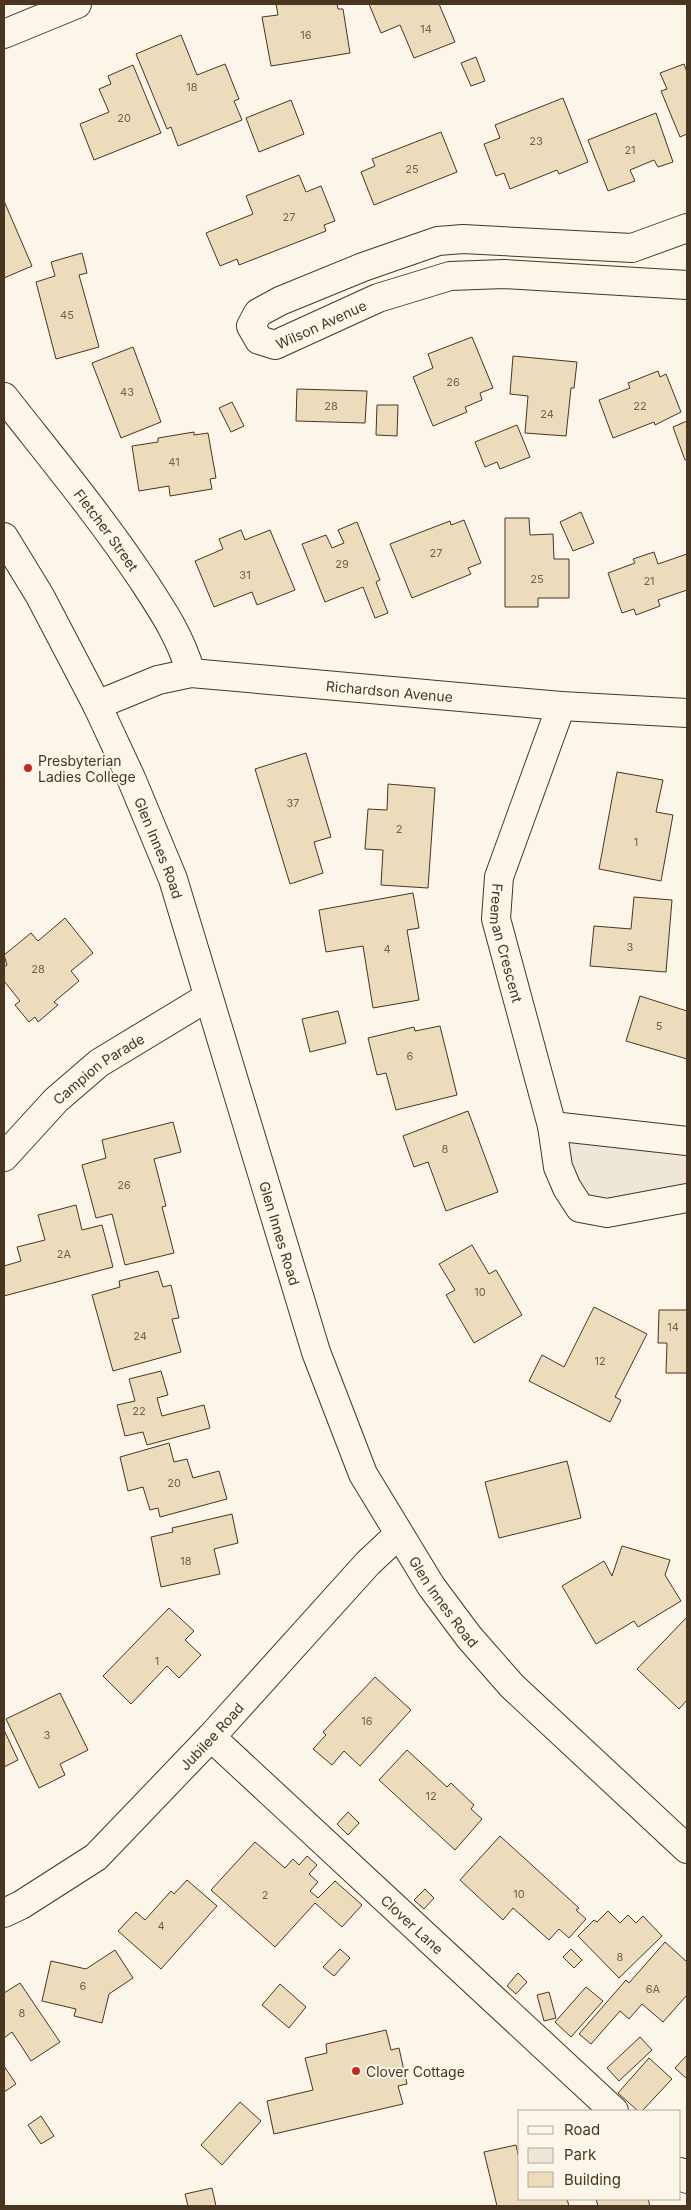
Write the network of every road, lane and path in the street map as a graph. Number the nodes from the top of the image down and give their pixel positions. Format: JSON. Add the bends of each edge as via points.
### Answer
{"nodes":[{"id":1,"x":77,"y":4,"type":"edge"},
{"id":2,"x":4,"y":34,"type":"edge"},
{"id":3,"x":687,"y":228,"type":"edge"},
{"id":4,"x":504,"y":242,"type":"junction"},
{"id":5,"x":632,"y":248,"type":"junction"},
{"id":6,"x":363,"y":267,"type":"junction"},
{"id":7,"x":504,"y":274,"type":"junction"},
{"id":8,"x":631,"y":282,"type":"junction"},
{"id":9,"x":687,"y":285,"type":"edge"},
{"id":10,"x":378,"y":298,"type":"junction"},
{"id":11,"x":4,"y":397,"type":"edge"},
{"id":12,"x":4,"y":537,"type":"edge"},
{"id":13,"x":191,"y":673,"type":"junction"},
{"id":14,"x":97,"y":705,"type":"junction"},
{"id":15,"x":561,"y":706,"type":"junction"},
{"id":16,"x":687,"y":712,"type":"edge"},
{"id":17,"x":208,"y":997,"type":"junction"},
{"id":18,"x":552,"y":1126,"type":"junction"},
{"id":19,"x":687,"y":1141,"type":"edge"},
{"id":20,"x":4,"y":1157,"type":"edge"},
{"id":21,"x":687,"y":1198,"type":"edge"},
{"id":22,"x":398,"y":1535,"type":"junction"},
{"id":23,"x":211,"y":1737,"type":"junction"},
{"id":24,"x":687,"y":1849,"type":"edge"},
{"id":25,"x":4,"y":1912,"type":"edge"},
{"id":26,"x":613,"y":2110,"type":"edge"}],
"edges":[{"from":1,"to":2,"type":"street"},
{"from":3,"to":5,"type":"street","name":"Wilson Avenue"},
{"from":4,"to":5,"type":"street","name":"Wilson Avenue"},
{"from":4,"to":6,"type":"street","name":"Wilson Avenue","via":[[438,241]]},
{"from":4,"to":7,"type":"street"},
{"from":5,"to":8,"type":"street"},
{"from":6,"to":10,"type":"street","name":"Wilson Avenue"},
{"from":6,"to":10,"type":"street","name":"Wilson Avenue","via":[[265,309],[258,313],[252,326],[259,340],[275,344]]},
{"from":7,"to":8,"type":"street","name":"Wilson Avenue"},
{"from":7,"to":10,"type":"street","name":"Wilson Avenue","via":[[450,276]]},
{"from":8,"to":9,"type":"street","name":"Wilson Avenue"},
{"from":11,"to":13,"type":"street","name":"Fletcher Street","via":[[116,541],[173,627]]},
{"from":12,"to":14,"type":"street","name":"Glen Innes Road","via":[[40,596]]},
{"from":13,"to":14,"type":"street","name":"Richardson Avenue","via":[[158,680]]},
{"from":13,"to":15,"type":"street","name":"Richardson Avenue"},
{"from":14,"to":17,"type":"street","name":"Glen Innes Road","via":[[172,879]]},
{"from":15,"to":16,"type":"street","name":"Richardson Avenue"},
{"from":15,"to":18,"type":"street","name":"Freeman Crescent","via":[[499,877],[496,919]]},
{"from":17,"to":20,"type":"street","name":"Campion Parade","via":[[99,1063],[56,1100]]},
{"from":17,"to":22,"type":"street","name":"Glen Innes Road","via":[[316,1352],[363,1474]]},
{"from":18,"to":19,"type":"street"},
{"from":18,"to":21,"type":"street","name":"Freeman Crescent","via":[[558,1167],[580,1208],[607,1213]]},
{"from":22,"to":23,"type":"street","name":"Jubilee Road","via":[[368,1563]]},
{"from":22,"to":24,"type":"street","name":"Glen Innes Road","via":[[469,1637],[512,1686]]},
{"from":23,"to":25,"type":"street","name":"Jubilee Road","via":[[96,1857],[21,1905]]},
{"from":23,"to":26,"type":"street","name":"Clover Lane"}]}
